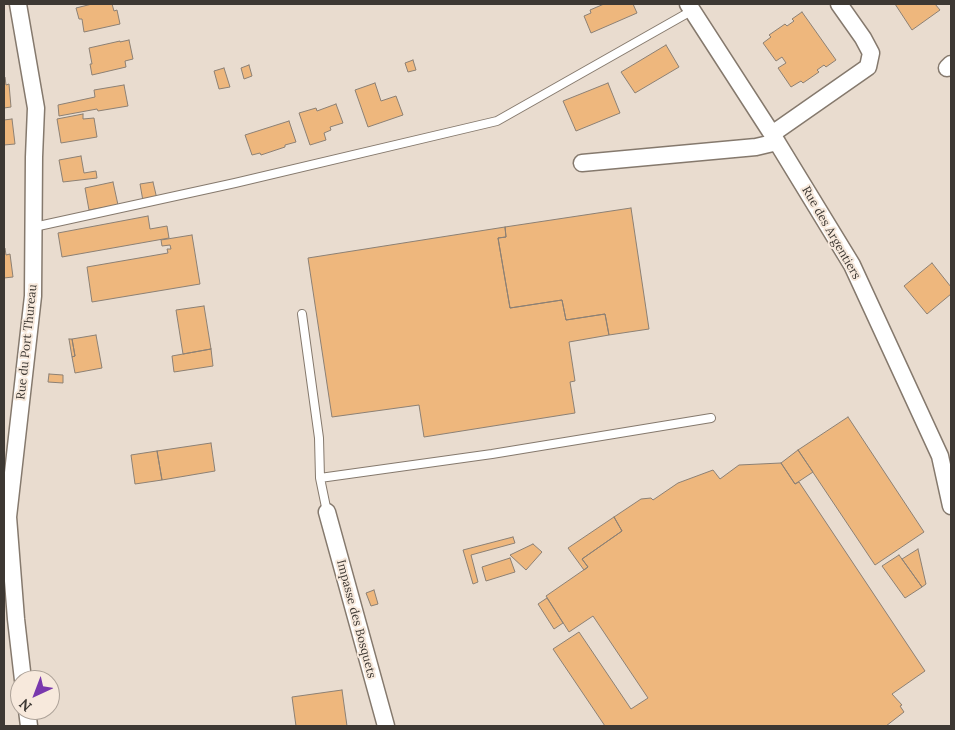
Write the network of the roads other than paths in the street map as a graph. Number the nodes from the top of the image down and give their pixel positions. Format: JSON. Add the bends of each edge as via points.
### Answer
{"nodes":[{"id":1,"x":18,"y":4,"type":"edge"},
{"id":2,"x":839,"y":4,"type":"edge"},
{"id":3,"x":691,"y":7,"type":"edge"},
{"id":4,"x":774,"y":138,"type":"junction"},
{"id":5,"x":582,"y":163,"type":"dead end"},
{"id":6,"x":34,"y":227,"type":"junction"},
{"id":7,"x":302,"y":314,"type":"dead end"},
{"id":8,"x":711,"y":418,"type":"dead end"},
{"id":9,"x":946,"y":452,"type":"edge"},
{"id":10,"x":320,"y":478,"type":"junction"},
{"id":11,"x":951,"y":506,"type":"edge"},
{"id":12,"x":327,"y":512,"type":"joint"},
{"id":13,"x":22,"y":670,"type":"edge"},
{"id":14,"x":386,"y":726,"type":"edge"}],
"edges":[{"from":1,"to":6,"type":"street","name":"Rue du Port Thureau","via":[[36,108]]},
{"from":2,"to":4,"type":"street","via":[[871,53],[868,67]]},
{"from":3,"to":4,"type":"street","name":"Rue des Argentiers"},
{"from":3,"to":6,"type":"lane","via":[[497,121]]},
{"from":4,"to":5,"type":"street","via":[[756,147]]},
{"from":4,"to":9,"type":"street","name":"Rue des Argentiers","via":[[852,265]]},
{"from":6,"to":13,"type":"street","name":"Rue du Port Thureau","via":[[33,296],[8,517]]},
{"from":7,"to":10,"type":"lane","via":[[319,438]]},
{"from":8,"to":10,"type":"lane"},
{"from":9,"to":11,"type":"street","name":"Rue des Argentiers"},
{"from":10,"to":12,"type":"lane"},
{"from":12,"to":14,"type":"street","name":"Impasse des Bosquets"}]}
